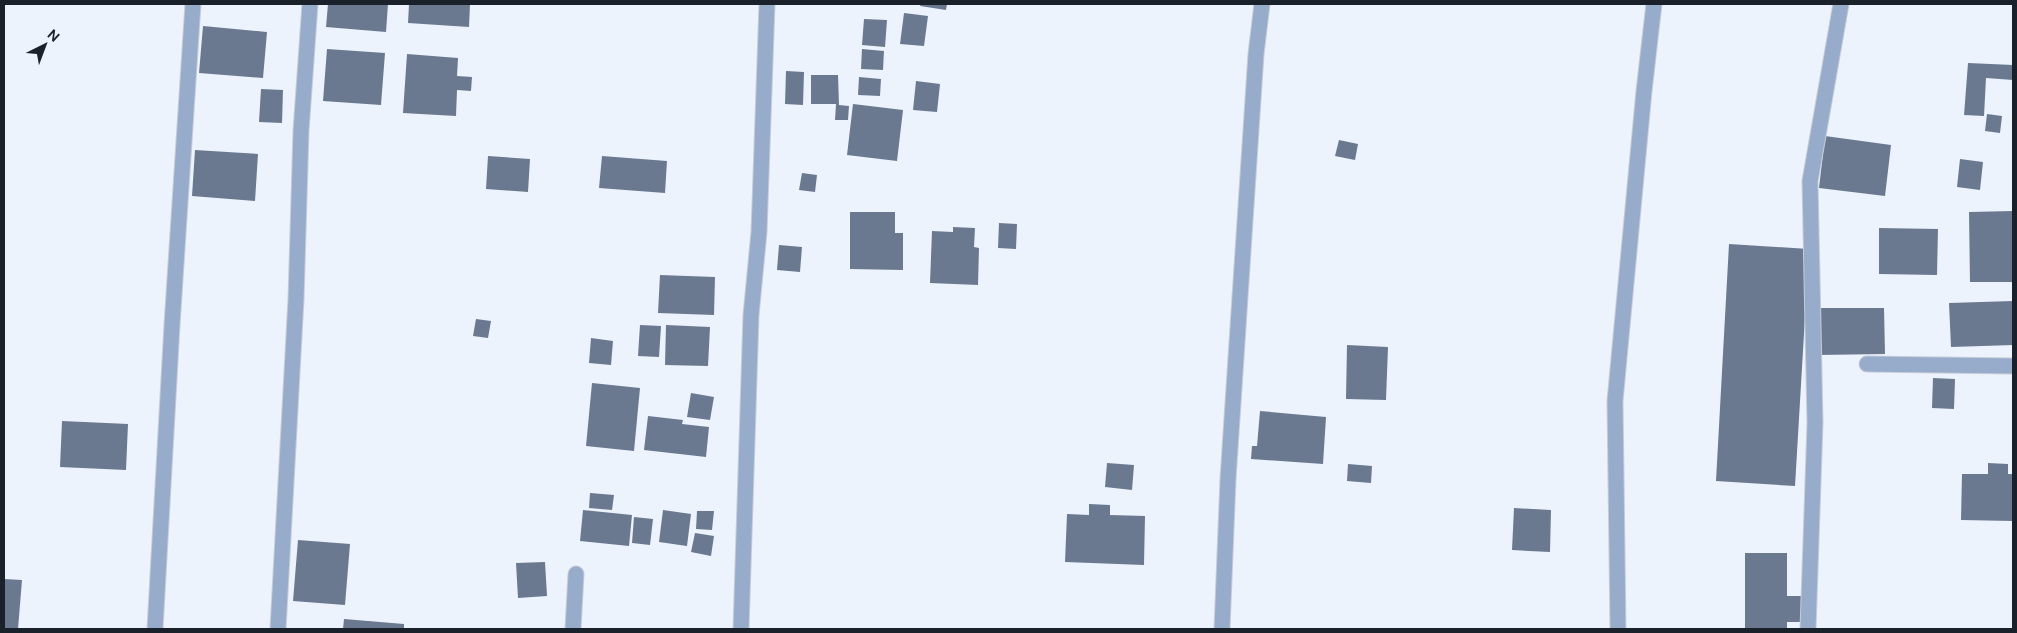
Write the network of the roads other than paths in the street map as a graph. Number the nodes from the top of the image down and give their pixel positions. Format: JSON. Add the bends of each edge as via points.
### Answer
{"nodes":[{"id":1,"x":193,"y":4,"type":"edge"},
{"id":2,"x":310,"y":4,"type":"edge"},
{"id":3,"x":767,"y":4,"type":"edge"},
{"id":4,"x":1262,"y":4,"type":"edge"},
{"id":5,"x":1654,"y":4,"type":"edge"},
{"id":6,"x":1841,"y":4,"type":"edge"},
{"id":7,"x":1867,"y":364,"type":"dead end"},
{"id":8,"x":2013,"y":366,"type":"edge"},
{"id":9,"x":576,"y":574,"type":"dead end"},
{"id":10,"x":155,"y":629,"type":"edge"},
{"id":11,"x":278,"y":629,"type":"edge"},
{"id":12,"x":573,"y":629,"type":"edge"},
{"id":13,"x":741,"y":629,"type":"edge"},
{"id":14,"x":1222,"y":629,"type":"edge"},
{"id":15,"x":1618,"y":629,"type":"edge"},
{"id":16,"x":1808,"y":629,"type":"edge"}],
"edges":[{"from":1,"to":10,"type":"street"},
{"from":2,"to":11,"type":"street"},
{"from":3,"to":13,"type":"street"},
{"from":4,"to":14,"type":"street","via":[[1230,449]]},
{"from":5,"to":15,"type":"street","via":[[1615,401]]},
{"from":6,"to":16,"type":"street","via":[[1810,181],[1815,423]]},
{"from":7,"to":8,"type":"street"},
{"from":9,"to":12,"type":"street"}]}
